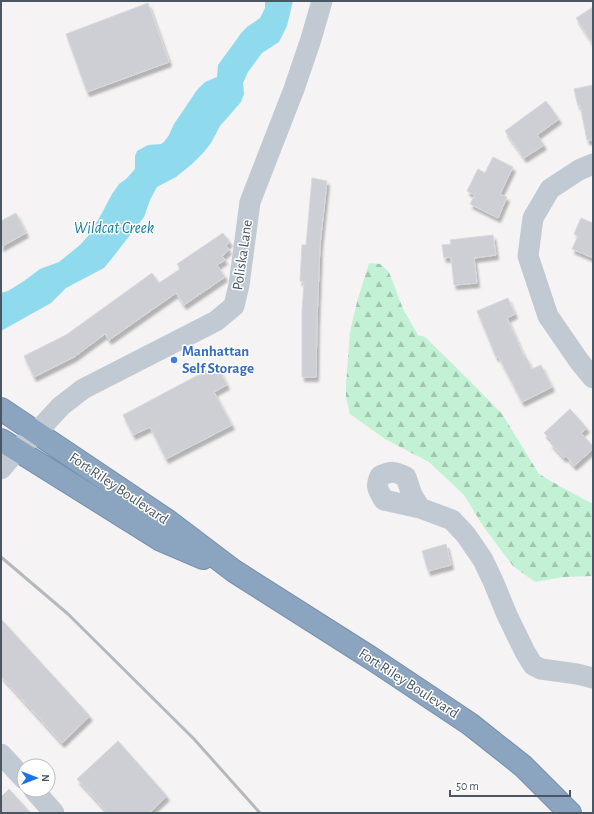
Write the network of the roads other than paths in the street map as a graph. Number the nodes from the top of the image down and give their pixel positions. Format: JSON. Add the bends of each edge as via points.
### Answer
{"nodes":[{"id":1,"x":322,"y":1,"type":"edge"},
{"id":2,"x":593,"y":164,"type":"edge"},
{"id":3,"x":593,"y":378,"type":"edge"},
{"id":4,"x":1,"y":409,"type":"edge"},
{"id":5,"x":36,"y":433,"type":"junction"},
{"id":6,"x":9,"y":445,"type":"edge"},
{"id":7,"x":1,"y":469,"type":"edge"},
{"id":8,"x":420,"y":508,"type":"dead end"},
{"id":9,"x":234,"y":571,"type":"junction"},
{"id":10,"x":593,"y":678,"type":"edge"},
{"id":11,"x":1,"y":754,"type":"edge"},
{"id":12,"x":16,"y":770,"type":"edge"},
{"id":13,"x":41,"y":798,"type":"edge"},
{"id":14,"x":54,"y":813,"type":"edge"},
{"id":15,"x":570,"y":813,"type":"edge"}],
"edges":[{"from":1,"to":5,"type":"street","name":"Poliska Lane","via":[[294,89],[250,202],[234,306],[216,321],[83,389],[61,406]]},
{"from":2,"to":3,"type":"street","via":[[550,189],[533,218],[528,256],[548,316]]},
{"from":4,"to":5,"type":"highway","name":"Fort Riley Boulevard"},
{"from":5,"to":6,"type":"street","name":"Poliska Lane"},
{"from":5,"to":9,"type":"highway","name":"Fort Riley Boulevard","via":[[168,521]]},
{"from":6,"to":7,"type":"street","name":"Poliska Lane"},
{"from":6,"to":9,"type":"highway","name":"Fort Riley Boulevard","via":[[161,540]]},
{"from":8,"to":10,"type":"street","via":[[452,520],[466,536],[483,560],[506,615],[533,665],[541,669]]},
{"from":9,"to":15,"type":"highway","name":"Fort Riley Boulevard","via":[[470,724],[523,766]]},
{"from":11,"to":12,"type":"street"},
{"from":13,"to":14,"type":"street"}]}
